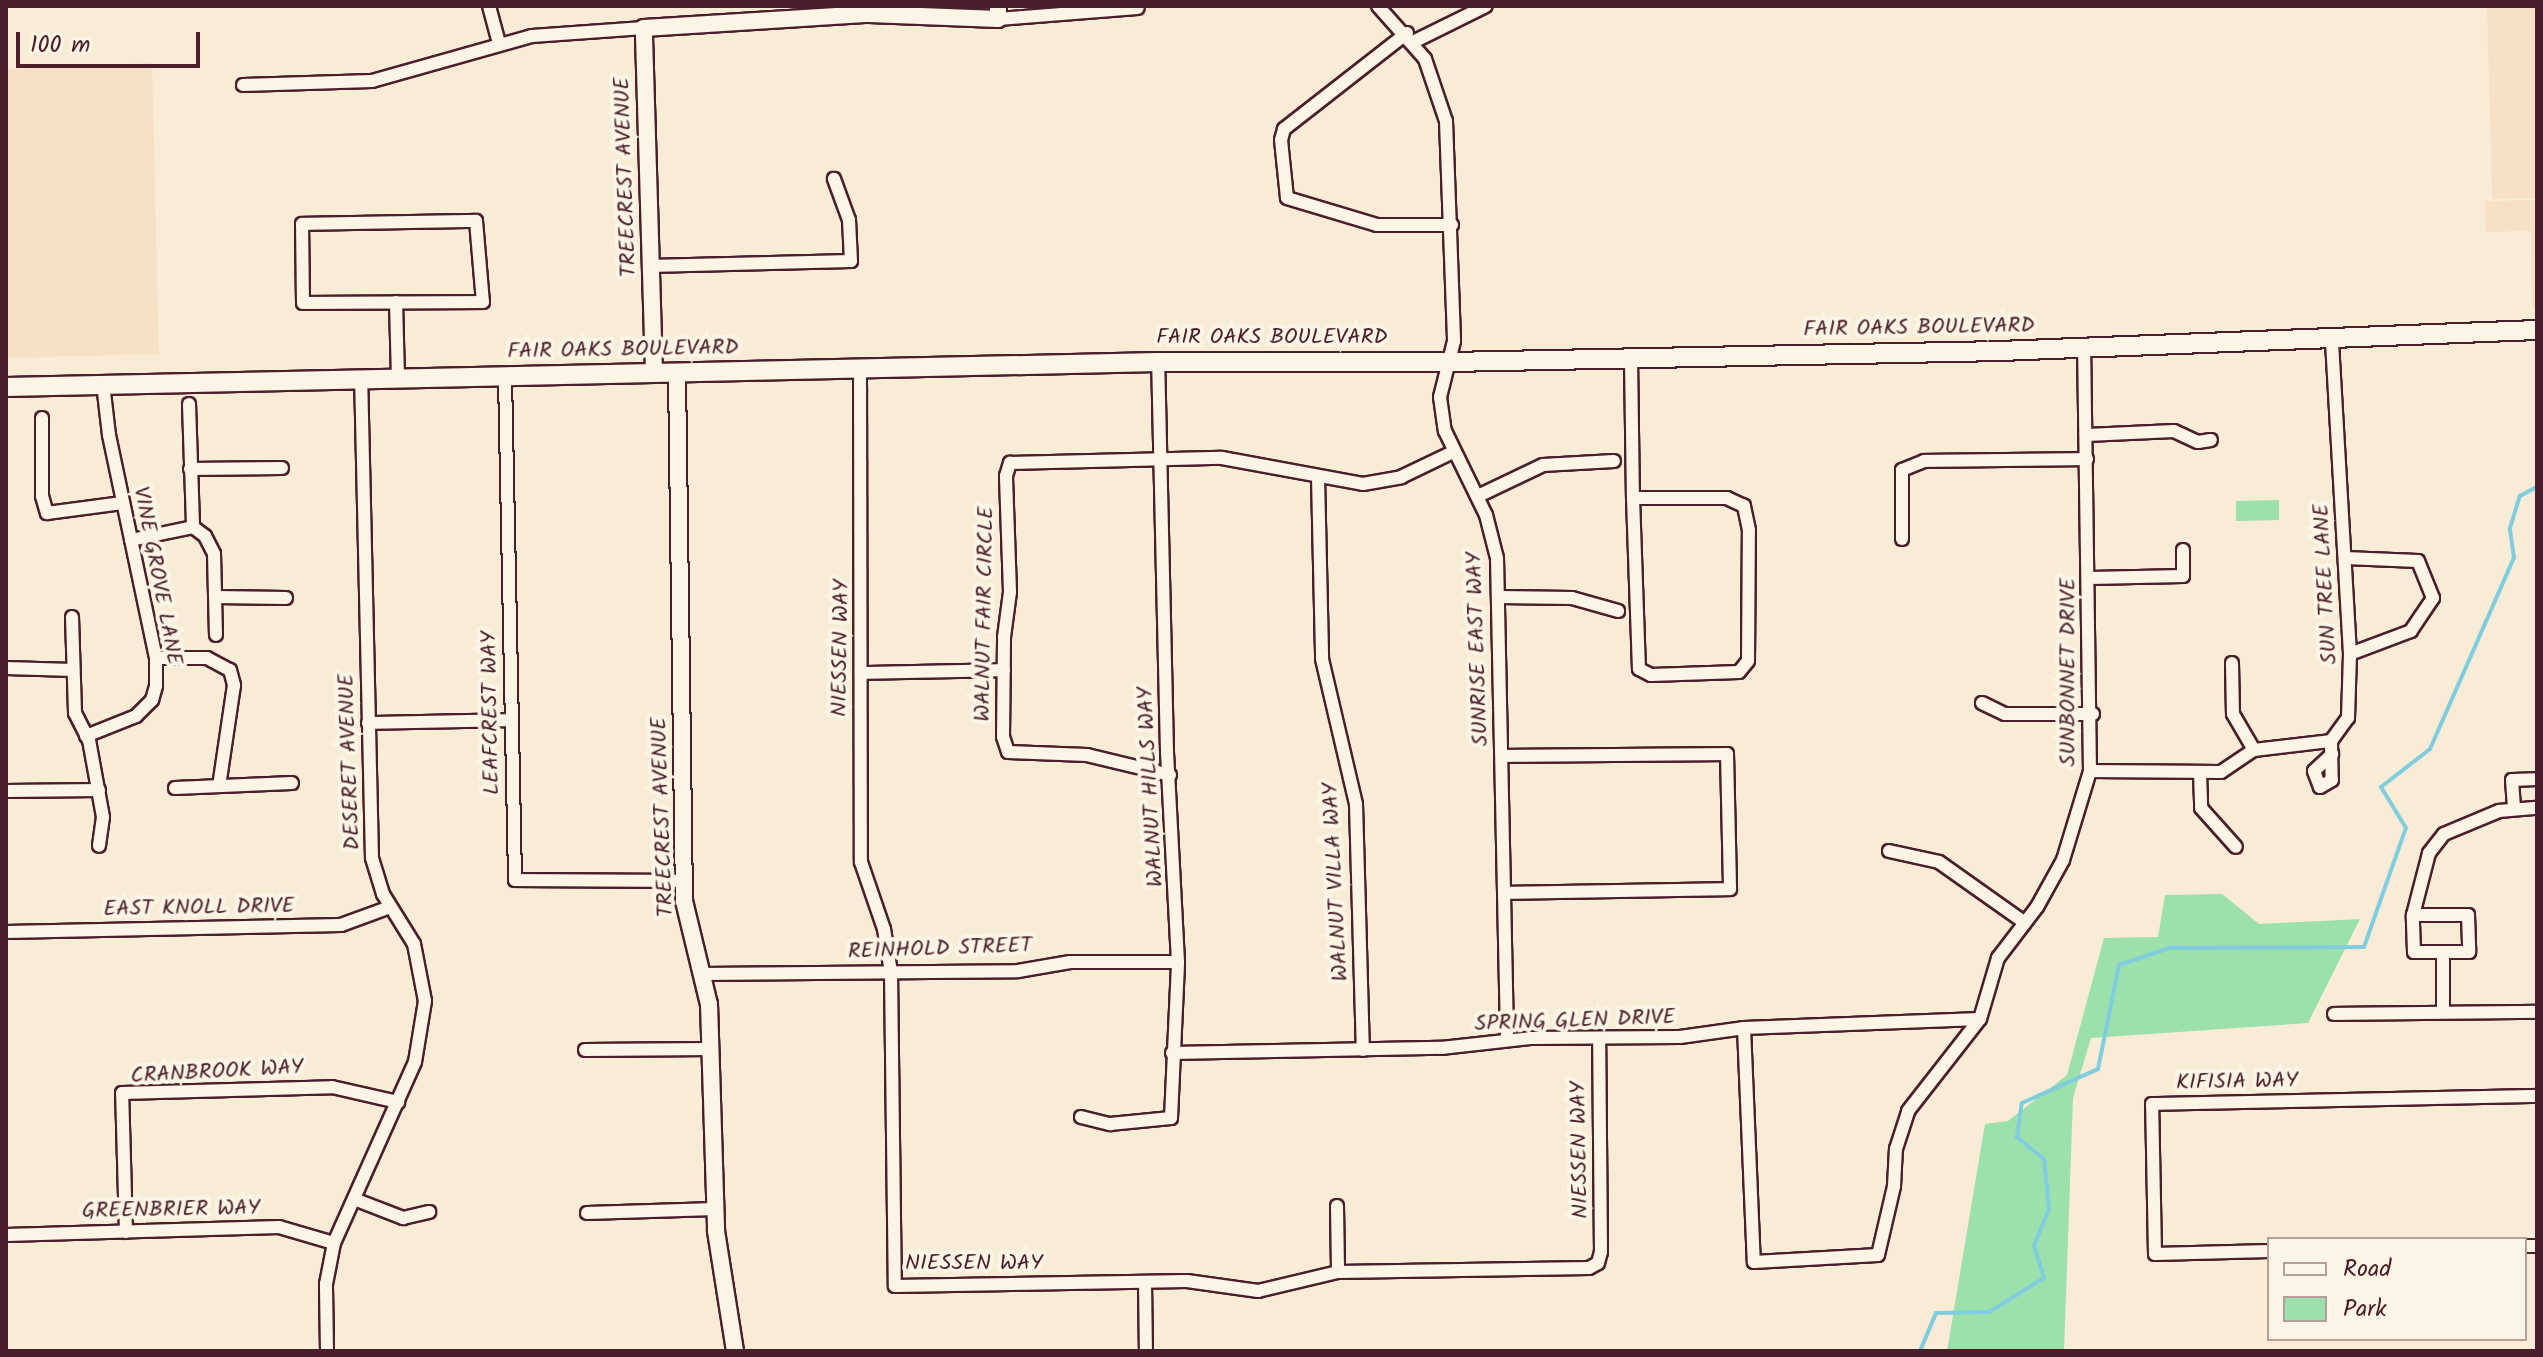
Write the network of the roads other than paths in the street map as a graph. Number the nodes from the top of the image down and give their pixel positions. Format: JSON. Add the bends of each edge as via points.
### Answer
{"nodes":[{"id":1,"x":489,"y":6,"type":"edge"},
{"id":2,"x":1378,"y":6,"type":"edge"},
{"id":3,"x":1486,"y":6,"type":"edge"},
{"id":4,"x":1138,"y":8,"type":"edge"},
{"id":5,"x":998,"y":12,"type":"edge"},
{"id":6,"x":644,"y":28,"type":"junction"},
{"id":7,"x":1410,"y":37,"type":"junction"},
{"id":8,"x":499,"y":44,"type":"junction"},
{"id":9,"x":243,"y":85,"type":"dead end"},
{"id":10,"x":834,"y":179,"type":"dead end"},
{"id":11,"x":1452,"y":225,"type":"junction"},
{"id":12,"x":649,"y":266,"type":"junction"},
{"id":13,"x":396,"y":302,"type":"junction"},
{"id":14,"x":2537,"y":330,"type":"edge"},
{"id":15,"x":2332,"y":340,"type":"junction"},
{"id":16,"x":2084,"y":347,"type":"junction"},
{"id":17,"x":1631,"y":358,"type":"junction"},
{"id":18,"x":1158,"y":362,"type":"junction"},
{"id":19,"x":1449,"y":362,"type":"junction"},
{"id":20,"x":860,"y":368,"type":"junction"},
{"id":21,"x":654,"y":373,"type":"junction"},
{"id":22,"x":677,"y":373,"type":"junction"},
{"id":23,"x":505,"y":376,"type":"junction"},
{"id":24,"x":398,"y":379,"type":"junction"},
{"id":25,"x":361,"y":380,"type":"junction"},
{"id":26,"x":103,"y":384,"type":"junction"},
{"id":27,"x":6,"y":387,"type":"edge"},
{"id":28,"x":189,"y":404,"type":"dead end"},
{"id":29,"x":42,"y":418,"type":"dead end"},
{"id":30,"x":2087,"y":435,"type":"junction"},
{"id":31,"x":2211,"y":440,"type":"dead end"},
{"id":32,"x":1453,"y":452,"type":"junction"},
{"id":33,"x":2087,"y":459,"type":"junction"},
{"id":34,"x":1614,"y":461,"type":"dead end"},
{"id":35,"x":1161,"y":462,"type":"junction"},
{"id":36,"x":282,"y":468,"type":"dead end"},
{"id":37,"x":190,"y":469,"type":"junction"},
{"id":38,"x":1318,"y":477,"type":"junction"},
{"id":39,"x":1478,"y":496,"type":"junction"},
{"id":40,"x":1633,"y":498,"type":"junction"},
{"id":41,"x":122,"y":503,"type":"junction"},
{"id":42,"x":193,"y":527,"type":"junction"},
{"id":43,"x":1902,"y":539,"type":"dead end"},
{"id":44,"x":131,"y":540,"type":"junction"},
{"id":45,"x":2183,"y":550,"type":"dead end"},
{"id":46,"x":2345,"y":558,"type":"junction"},
{"id":47,"x":2090,"y":578,"type":"junction"},
{"id":48,"x":215,"y":597,"type":"junction"},
{"id":49,"x":1499,"y":597,"type":"junction"},
{"id":50,"x":286,"y":598,"type":"dead end"},
{"id":51,"x":1618,"y":611,"type":"dead end"},
{"id":52,"x":72,"y":617,"type":"dead end"},
{"id":53,"x":216,"y":635,"type":"dead end"},
{"id":54,"x":2350,"y":654,"type":"junction"},
{"id":55,"x":156,"y":658,"type":"junction"},
{"id":56,"x":2232,"y":663,"type":"dead end"},
{"id":57,"x":6,"y":668,"type":"edge"},
{"id":58,"x":73,"y":670,"type":"junction"},
{"id":59,"x":1004,"y":670,"type":"junction"},
{"id":60,"x":861,"y":673,"type":"junction"},
{"id":61,"x":1982,"y":703,"type":"dead end"},
{"id":62,"x":2093,"y":714,"type":"junction"},
{"id":63,"x":510,"y":720,"type":"junction"},
{"id":64,"x":368,"y":723,"type":"junction"},
{"id":65,"x":86,"y":736,"type":"junction"},
{"id":66,"x":2254,"y":750,"type":"junction"},
{"id":67,"x":1502,"y":756,"type":"junction"},
{"id":68,"x":2090,"y":771,"type":"junction"},
{"id":69,"x":2200,"y":773,"type":"junction"},
{"id":70,"x":1170,"y":775,"type":"junction"},
{"id":71,"x":2537,"y":779,"type":"edge"},
{"id":72,"x":292,"y":783,"type":"dead end"},
{"id":73,"x":219,"y":786,"type":"junction"},
{"id":74,"x":175,"y":788,"type":"dead end"},
{"id":75,"x":99,"y":790,"type":"junction"},
{"id":76,"x":6,"y":791,"type":"edge"},
{"id":77,"x":2514,"y":808,"type":"junction"},
{"id":78,"x":2537,"y":808,"type":"edge"},
{"id":79,"x":99,"y":846,"type":"dead end"},
{"id":80,"x":2236,"y":847,"type":"dead end"},
{"id":81,"x":1889,"y":851,"type":"dead end"},
{"id":82,"x":683,"y":881,"type":"junction"},
{"id":83,"x":1506,"y":893,"type":"junction"},
{"id":84,"x":390,"y":907,"type":"junction"},
{"id":85,"x":2413,"y":915,"type":"junction"},
{"id":86,"x":2025,"y":923,"type":"junction"},
{"id":87,"x":6,"y":932,"type":"edge"},
{"id":88,"x":2443,"y":953,"type":"junction"},
{"id":89,"x":1178,"y":962,"type":"junction"},
{"id":90,"x":891,"y":972,"type":"junction"},
{"id":91,"x":702,"y":974,"type":"junction"},
{"id":92,"x":2443,"y":1012,"type":"junction"},
{"id":93,"x":2537,"y":1012,"type":"edge"},
{"id":94,"x":2334,"y":1014,"type":"dead end"},
{"id":95,"x":1980,"y":1019,"type":"junction"},
{"id":96,"x":1744,"y":1028,"type":"junction"},
{"id":97,"x":1599,"y":1038,"type":"junction"},
{"id":98,"x":1507,"y":1039,"type":"junction"},
{"id":99,"x":712,"y":1049,"type":"junction"},
{"id":100,"x":585,"y":1050,"type":"dead end"},
{"id":101,"x":1363,"y":1050,"type":"junction"},
{"id":102,"x":1172,"y":1053,"type":"junction"},
{"id":103,"x":2537,"y":1096,"type":"edge"},
{"id":104,"x":398,"y":1102,"type":"junction"},
{"id":105,"x":1081,"y":1117,"type":"dead end"},
{"id":106,"x":354,"y":1199,"type":"junction"},
{"id":107,"x":1337,"y":1206,"type":"dead end"},
{"id":108,"x":715,"y":1209,"type":"junction"},
{"id":109,"x":429,"y":1212,"type":"dead end"},
{"id":110,"x":587,"y":1213,"type":"dead end"},
{"id":111,"x":126,"y":1232,"type":"junction"},
{"id":112,"x":6,"y":1235,"type":"edge"},
{"id":113,"x":334,"y":1243,"type":"junction"},
{"id":114,"x":2267,"y":1251,"type":"edge"},
{"id":115,"x":1338,"y":1272,"type":"junction"},
{"id":116,"x":1145,"y":1283,"type":"junction"},
{"id":117,"x":327,"y":1351,"type":"edge"},
{"id":118,"x":735,"y":1351,"type":"edge"},
{"id":119,"x":1146,"y":1351,"type":"edge"}],
"edges":[{"from":1,"to":8,"type":"street"},
{"from":2,"to":7,"type":"street","name":"SUNRISE EAST WAY"},
{"from":3,"to":7,"type":"street"},
{"from":4,"to":5,"type":"street"},
{"from":5,"to":6,"type":"street"},
{"from":6,"to":8,"type":"street","via":[[553,33]]},
{"from":6,"to":12,"type":"street","name":"TREECREST AVENUE"},
{"from":7,"to":11,"type":"street","name":"SUNRISE EAST WAY","via":[[1433,76],[1446,121]]},
{"from":7,"to":11,"type":"street","via":[[1284,129],[1287,198],[1377,225]]},
{"from":8,"to":9,"type":"street","via":[[372,81]]},
{"from":10,"to":12,"type":"street","via":[[849,220],[851,261]]},
{"from":11,"to":19,"type":"street","name":"SUNRISE EAST WAY","via":[[1454,341]]},
{"from":12,"to":21,"type":"street","name":"TREECREST AVENUE"},
{"from":13,"to":13,"type":"street","via":[[483,302],[476,221],[302,224],[303,303]]},
{"from":13,"to":24,"type":"street"},
{"from":14,"to":15,"type":"main road","name":"FAIR OAKS BOULEVARD"},
{"from":15,"to":16,"type":"main road","name":"FAIR OAKS BOULEVARD"},
{"from":15,"to":46,"type":"street","name":"SUN TREE LANE"},
{"from":16,"to":17,"type":"main road","name":"FAIR OAKS BOULEVARD"},
{"from":16,"to":30,"type":"street","name":"SUNBONNET DRIVE"},
{"from":17,"to":19,"type":"main road","name":"FAIR OAKS BOULEVARD"},
{"from":17,"to":40,"type":"street"},
{"from":18,"to":19,"type":"main road","name":"FAIR OAKS BOULEVARD"},
{"from":18,"to":20,"type":"main road","name":"FAIR OAKS BOULEVARD"},
{"from":18,"to":35,"type":"street","name":"WALNUT HILLS WAY"},
{"from":19,"to":32,"type":"street","name":"SUNRISE EAST WAY","via":[[1440,397]]},
{"from":20,"to":22,"type":"main road","name":"FAIR OAKS BOULEVARD"},
{"from":20,"to":60,"type":"street","name":"NIESSEN WAY"},
{"from":21,"to":22,"type":"main road","name":"FAIR OAKS BOULEVARD"},
{"from":21,"to":23,"type":"main road","name":"FAIR OAKS BOULEVARD"},
{"from":22,"to":82,"type":"street","name":"TREECREST AVENUE"},
{"from":23,"to":24,"type":"main road","name":"FAIR OAKS BOULEVARD"},
{"from":23,"to":63,"type":"street","name":"LEAFCREST WAY"},
{"from":24,"to":25,"type":"main road","name":"FAIR OAKS BOULEVARD"},
{"from":25,"to":26,"type":"main road","name":"FAIR OAKS BOULEVARD"},
{"from":25,"to":64,"type":"street","name":"DESERET AVENUE"},
{"from":26,"to":27,"type":"main road","name":"FAIR OAKS BOULEVARD"},
{"from":26,"to":41,"type":"street","name":"VINE GROVE LANE"},
{"from":28,"to":37,"type":"street"},
{"from":29,"to":41,"type":"street","via":[[42,496],[47,513]]},
{"from":30,"to":31,"type":"street","via":[[2174,431],[2198,442]]},
{"from":30,"to":33,"type":"street","name":"SUNBONNET DRIVE"},
{"from":32,"to":38,"type":"street","via":[[1384,483],[1344,484]]},
{"from":32,"to":39,"type":"street","name":"SUNRISE EAST WAY"},
{"from":33,"to":43,"type":"street","via":[[1924,461],[1902,470]]},
{"from":33,"to":47,"type":"street","name":"SUNBONNET DRIVE"},
{"from":34,"to":39,"type":"street","via":[[1543,465]]},
{"from":35,"to":38,"type":"street","via":[[1251,460]]},
{"from":35,"to":59,"type":"street","name":"WALNUT FAIR CIRCLE","via":[[1010,463]]},
{"from":35,"to":70,"type":"street","name":"WALNUT HILLS WAY"},
{"from":36,"to":37,"type":"street"},
{"from":37,"to":42,"type":"street"},
{"from":38,"to":101,"type":"street","name":"WALNUT VILLA WAY","via":[[1322,659],[1356,804]]},
{"from":39,"to":49,"type":"street","name":"SUNRISE EAST WAY","via":[[1493,536]]},
{"from":40,"to":40,"type":"street","via":[[1639,669],[1651,675],[1739,672],[1748,661],[1749,530],[1744,506],[1727,498]]},
{"from":41,"to":44,"type":"street","name":"VINE GROVE LANE"},
{"from":42,"to":44,"type":"street"},
{"from":42,"to":48,"type":"street","via":[[213,548]]},
{"from":44,"to":55,"type":"street","name":"VINE GROVE LANE"},
{"from":45,"to":47,"type":"street","via":[[2183,576]]},
{"from":46,"to":54,"type":"street","name":"SUN TREE LANE"},
{"from":46,"to":54,"type":"street","via":[[2418,561],[2433,598],[2411,631]]},
{"from":47,"to":62,"type":"street","name":"SUNBONNET DRIVE"},
{"from":48,"to":50,"type":"street"},
{"from":48,"to":53,"type":"street"},
{"from":49,"to":51,"type":"street","via":[[1572,598]]},
{"from":49,"to":67,"type":"street","name":"SUNRISE EAST WAY"},
{"from":52,"to":58,"type":"street"},
{"from":54,"to":66,"type":"street","name":"SUN TREE LANE","via":[[2352,709],[2332,748]]},
{"from":55,"to":65,"type":"street","name":"VINE GROVE LANE","via":[[152,700],[136,716]]},
{"from":55,"to":73,"type":"street","via":[[207,658],[230,670],[234,685]]},
{"from":56,"to":66,"type":"street","via":[[2233,714]]},
{"from":57,"to":58,"type":"street"},
{"from":58,"to":65,"type":"street","via":[[75,713]]},
{"from":59,"to":60,"type":"street"},
{"from":59,"to":70,"type":"street","name":"WALNUT FAIR CIRCLE","via":[[1003,737],[1008,752],[1087,755]]},
{"from":60,"to":90,"type":"street","name":"NIESSEN WAY","via":[[861,862],[884,929]]},
{"from":61,"to":62,"type":"street","via":[[2005,714]]},
{"from":62,"to":68,"type":"street","name":"SUNBONNET DRIVE"},
{"from":63,"to":64,"type":"street"},
{"from":63,"to":82,"type":"street","name":"LEAFCREST WAY","via":[[515,880]]},
{"from":64,"to":84,"type":"street","name":"DESERET AVENUE","via":[[372,858]]},
{"from":65,"to":75,"type":"street"},
{"from":66,"to":69,"type":"street","name":"SUN TREE LANE","via":[[2221,772]]},
{"from":67,"to":83,"type":"street","name":"SUNRISE EAST WAY"},
{"from":67,"to":83,"type":"street","via":[[1727,754],[1728,784],[1730,889]]},
{"from":68,"to":69,"type":"street","name":"SUN TREE LANE"},
{"from":68,"to":86,"type":"street","name":"SUNBONNET DRIVE","via":[[2063,860]]},
{"from":69,"to":80,"type":"street","via":[[2201,808]]},
{"from":70,"to":89,"type":"street","name":"WALNUT HILLS WAY"},
{"from":71,"to":77,"type":"street","via":[[2512,780]]},
{"from":72,"to":73,"type":"street"},
{"from":73,"to":74,"type":"street"},
{"from":75,"to":76,"type":"street"},
{"from":75,"to":79,"type":"street"},
{"from":77,"to":78,"type":"street"},
{"from":77,"to":85,"type":"street","via":[[2444,834],[2429,853]]},
{"from":81,"to":86,"type":"street","via":[[1939,862]]},
{"from":82,"to":91,"type":"street","name":"TREECREST AVENUE","via":[[687,921]]},
{"from":83,"to":98,"type":"street","name":"SUNRISE EAST WAY"},
{"from":84,"to":87,"type":"street","name":"EAST KNOLL DRIVE","via":[[341,925]]},
{"from":84,"to":104,"type":"street","name":"DESERET AVENUE","via":[[414,944],[425,1001],[420,1042]]},
{"from":85,"to":88,"type":"street","via":[[2414,952]]},
{"from":85,"to":88,"type":"street","via":[[2468,915],[2469,952]]},
{"from":86,"to":95,"type":"street","name":"SUNBONNET DRIVE","via":[[1993,969]]},
{"from":88,"to":92,"type":"street"},
{"from":89,"to":90,"type":"street","name":"REINHOLD STREET"},
{"from":89,"to":102,"type":"street","name":"WALNUT HILLS WAY"},
{"from":90,"to":91,"type":"street","name":"REINHOLD STREET"},
{"from":90,"to":116,"type":"street","name":"NIESSEN WAY","via":[[895,1286]]},
{"from":91,"to":99,"type":"street","name":"TREECREST AVENUE"},
{"from":92,"to":93,"type":"street"},
{"from":92,"to":94,"type":"street"},
{"from":95,"to":96,"type":"street","name":"SPRING GLEN DRIVE"},
{"from":95,"to":96,"type":"street","name":"SUNBONNET DRIVE","via":[[1904,1120],[1878,1255],[1754,1262]]},
{"from":96,"to":97,"type":"street","name":"SPRING GLEN DRIVE","via":[[1680,1037]]},
{"from":97,"to":98,"type":"street","name":"SPRING GLEN DRIVE"},
{"from":97,"to":115,"type":"street","name":"NIESSEN WAY","via":[[1598,1263],[1589,1268]]},
{"from":98,"to":101,"type":"street","name":"SPRING GLEN DRIVE"},
{"from":99,"to":100,"type":"street"},
{"from":99,"to":108,"type":"street","name":"TREECREST AVENUE"},
{"from":101,"to":102,"type":"street","name":"SPRING GLEN DRIVE"},
{"from":102,"to":105,"type":"street","name":"WALNUT HILLS WAY","via":[[1171,1118],[1110,1124]]},
{"from":103,"to":114,"type":"street","name":"KIFISIA WAY","via":[[2152,1104],[2155,1254]]},
{"from":104,"to":106,"type":"street","name":"DESERET AVENUE"},
{"from":104,"to":111,"type":"street","name":"CRANBROOK WAY","via":[[332,1087],[122,1093]]},
{"from":106,"to":109,"type":"street","via":[[403,1218]]},
{"from":106,"to":113,"type":"street","name":"DESERET AVENUE"},
{"from":107,"to":115,"type":"street"},
{"from":108,"to":110,"type":"street"},
{"from":108,"to":118,"type":"street","name":"TREECREST AVENUE"},
{"from":111,"to":112,"type":"street","name":"GREENBRIER WAY"},
{"from":111,"to":113,"type":"street","name":"GREENBRIER WAY","via":[[279,1227]]},
{"from":113,"to":117,"type":"street","name":"DESERET AVENUE","via":[[326,1284]]},
{"from":115,"to":116,"type":"street","name":"NIESSEN WAY","via":[[1258,1291],[1197,1281]]},
{"from":116,"to":119,"type":"street"}]}
